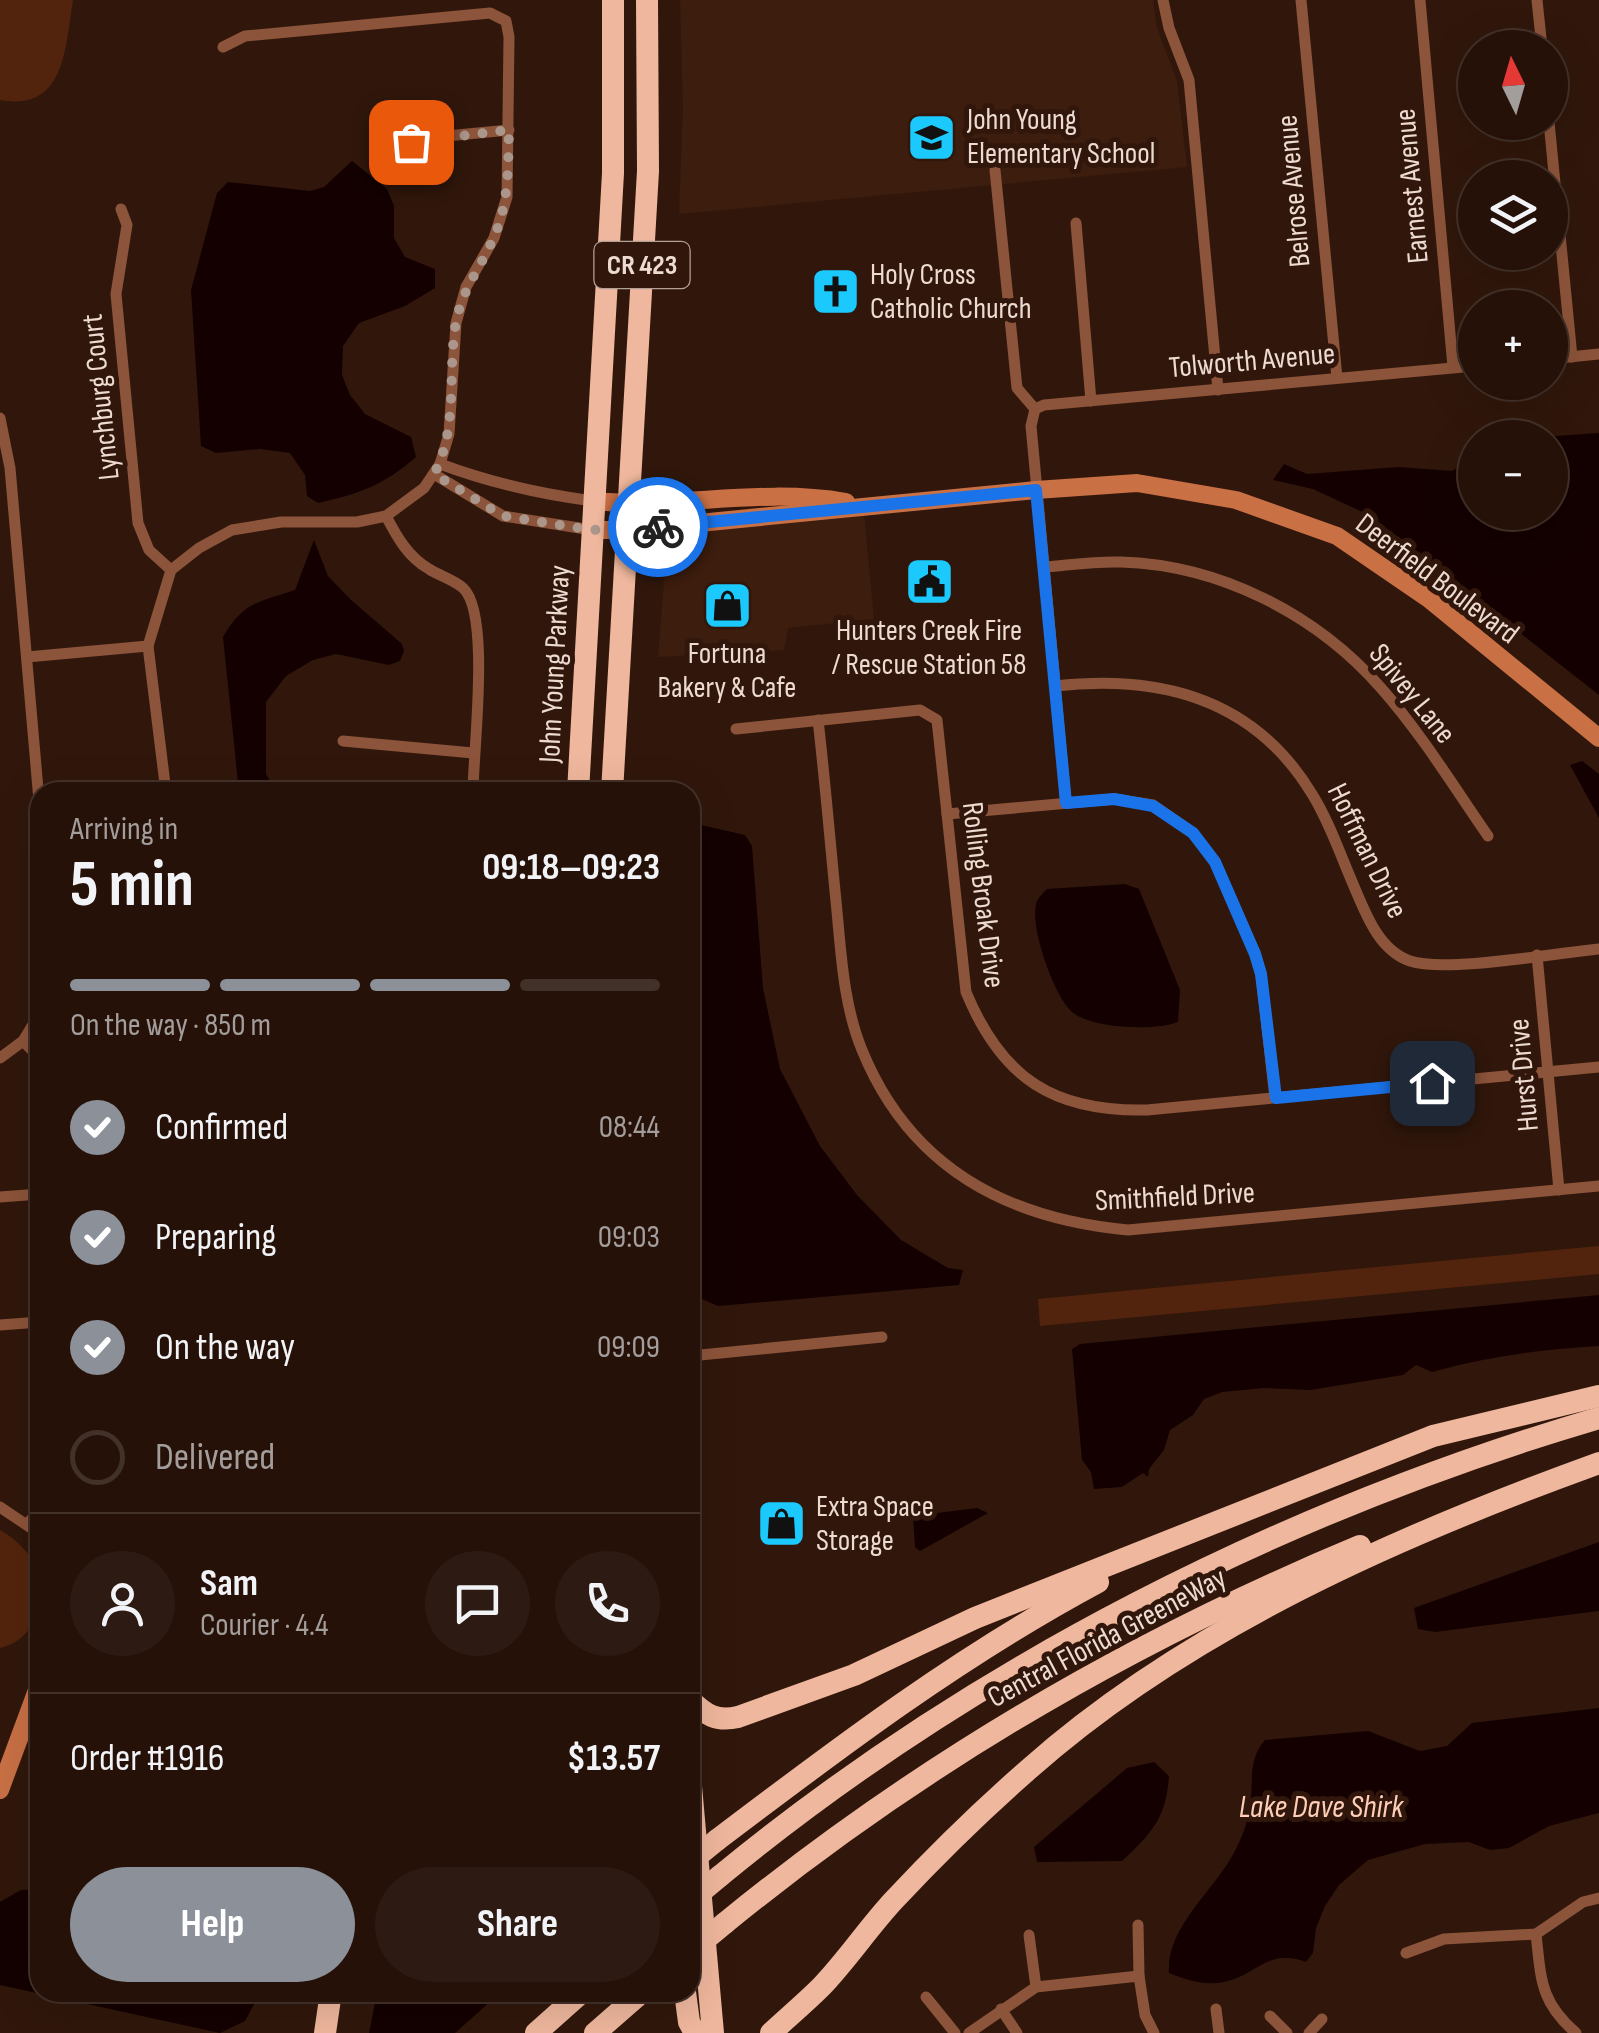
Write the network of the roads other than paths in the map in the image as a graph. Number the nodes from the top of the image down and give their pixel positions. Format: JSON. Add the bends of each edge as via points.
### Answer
{"nodes":[{"id":1,"x":613,"y":0,"type":"edge"},
{"id":2,"x":647,"y":0,"type":"edge"},
{"id":3,"x":1163,"y":0,"type":"edge"},
{"id":4,"x":1301,"y":0,"type":"edge"},
{"id":5,"x":1420,"y":0,"type":"edge"},
{"id":6,"x":1537,"y":0,"type":"edge"},
{"id":7,"x":1540,"y":30,"type":"edge"},
{"id":8,"x":224,"y":47,"type":"dead end"},
{"id":9,"x":509,"y":130,"type":"junction"},
{"id":10,"x":1550,"y":140,"type":"edge"},
{"id":11,"x":396,"y":150,"type":"dead end"},
{"id":12,"x":995,"y":170,"type":"dead end"},
{"id":13,"x":121,"y":208,"type":"dead end"},
{"id":14,"x":1076,"y":223,"type":"dead end"},
{"id":15,"x":1599,"y":354,"type":"edge"},
{"id":16,"x":1568,"y":357,"type":"edge"},
{"id":17,"x":1572,"y":357,"type":"junction"},
{"id":18,"x":1453,"y":367,"type":"junction"},
{"id":19,"x":1458,"y":367,"type":"edge"},
{"id":20,"x":1336,"y":378,"type":"junction"},
{"id":21,"x":1218,"y":390,"type":"junction"},
{"id":22,"x":1092,"y":401,"type":"junction"},
{"id":23,"x":1035,"y":409,"type":"junction"},
{"id":24,"x":0,"y":418,"type":"edge"},
{"id":25,"x":437,"y":469,"type":"junction"},
{"id":26,"x":489,"y":482,"type":"junction"},
{"id":27,"x":1036,"y":490,"type":"junction"},
{"id":28,"x":593,"y":501,"type":"junction"},
{"id":29,"x":628,"y":504,"type":"junction"},
{"id":30,"x":482,"y":505,"type":"junction"},
{"id":31,"x":866,"y":506,"type":"junction"},
{"id":32,"x":386,"y":516,"type":"junction"},
{"id":33,"x":592,"y":530,"type":"junction"},
{"id":34,"x":627,"y":530,"type":"junction"},
{"id":35,"x":1045,"y":567,"type":"junction"},
{"id":36,"x":171,"y":570,"type":"junction"},
{"id":37,"x":148,"y":646,"type":"junction"},
{"id":38,"x":26,"y":657,"type":"junction"},
{"id":39,"x":1056,"y":686,"type":"junction"},
{"id":40,"x":818,"y":720,"type":"junction"},
{"id":41,"x":736,"y":729,"type":"dead end"},
{"id":42,"x":1599,"y":738,"type":"edge"},
{"id":43,"x":343,"y":741,"type":"dead end"},
{"id":44,"x":473,"y":753,"type":"junction"},
{"id":45,"x":37,"y":782,"type":"edge"},
{"id":46,"x":165,"y":782,"type":"edge"},
{"id":47,"x":473,"y":782,"type":"edge"},
{"id":48,"x":579,"y":782,"type":"edge"},
{"id":49,"x":613,"y":782,"type":"edge"},
{"id":50,"x":1066,"y":803,"type":"junction"},
{"id":51,"x":947,"y":814,"type":"junction"},
{"id":52,"x":1488,"y":836,"type":"dead end"},
{"id":53,"x":1599,"y":949,"type":"edge"},
{"id":54,"x":1538,"y":955,"type":"junction"},
{"id":55,"x":30,"y":1029,"type":"edge"},
{"id":56,"x":22,"y":1041,"type":"junction"},
{"id":57,"x":30,"y":1049,"type":"edge"},
{"id":58,"x":0,"y":1058,"type":"edge"},
{"id":59,"x":1599,"y":1067,"type":"edge"},
{"id":60,"x":1549,"y":1072,"type":"junction"},
{"id":61,"x":1276,"y":1098,"type":"junction"},
{"id":62,"x":1599,"y":1186,"type":"edge"},
{"id":63,"x":1559,"y":1190,"type":"junction"},
{"id":64,"x":30,"y":1195,"type":"edge"},
{"id":65,"x":0,"y":1197,"type":"edge"},
{"id":66,"x":30,"y":1323,"type":"edge"},
{"id":67,"x":0,"y":1326,"type":"edge"},
{"id":68,"x":882,"y":1337,"type":"dead end"},
{"id":69,"x":700,"y":1355,"type":"edge"},
{"id":70,"x":1599,"y":1396,"type":"edge"},
{"id":71,"x":1599,"y":1418,"type":"edge"},
{"id":72,"x":1599,"y":1462,"type":"edge"},
{"id":73,"x":0,"y":1507,"type":"edge"},
{"id":74,"x":30,"y":1520,"type":"edge"},
{"id":75,"x":26,"y":1524,"type":"junction"},
{"id":76,"x":30,"y":1527,"type":"edge"},
{"id":77,"x":1189,"y":1533,"type":"junction"},
{"id":78,"x":30,"y":1709,"type":"edge"},
{"id":79,"x":700,"y":1709,"type":"edge"},
{"id":80,"x":0,"y":1790,"type":"edge"},
{"id":81,"x":700,"y":1854,"type":"edge"},
{"id":82,"x":700,"y":1887,"type":"edge"},
{"id":83,"x":700,"y":1891,"type":"edge"},
{"id":84,"x":1599,"y":1898,"type":"edge"},
{"id":85,"x":1138,"y":1925,"type":"dead end"},
{"id":86,"x":1536,"y":1934,"type":"junction"},
{"id":87,"x":1029,"y":1935,"type":"dead end"},
{"id":88,"x":700,"y":1944,"type":"edge"},
{"id":89,"x":1406,"y":1953,"type":"dead end"},
{"id":90,"x":700,"y":1961,"type":"edge"},
{"id":91,"x":708,"y":1975,"type":"junction"},
{"id":92,"x":1139,"y":1976,"type":"junction"},
{"id":93,"x":1036,"y":1986,"type":"junction"},
{"id":94,"x":926,"y":1997,"type":"dead end"},
{"id":95,"x":329,"y":2002,"type":"edge"},
{"id":96,"x":571,"y":2002,"type":"edge"},
{"id":97,"x":631,"y":2002,"type":"edge"},
{"id":98,"x":676,"y":2002,"type":"edge"},
{"id":99,"x":686,"y":2002,"type":"edge"},
{"id":100,"x":1002,"y":2009,"type":"junction"},
{"id":101,"x":1216,"y":2010,"type":"dead end"},
{"id":102,"x":1270,"y":2016,"type":"dead end"},
{"id":103,"x":1322,"y":2019,"type":"dead end"},
{"id":104,"x":324,"y":2033,"type":"edge"},
{"id":105,"x":536,"y":2033,"type":"edge"},
{"id":106,"x":595,"y":2033,"type":"edge"},
{"id":107,"x":678,"y":2033,"type":"edge"},
{"id":108,"x":695,"y":2033,"type":"edge"},
{"id":109,"x":713,"y":2033,"type":"edge"},
{"id":110,"x":771,"y":2033,"type":"edge"},
{"id":111,"x":955,"y":2033,"type":"edge"},
{"id":112,"x":969,"y":2033,"type":"edge"},
{"id":113,"x":1016,"y":2033,"type":"edge"},
{"id":114,"x":1154,"y":2033,"type":"edge"},
{"id":115,"x":1219,"y":2033,"type":"edge"},
{"id":116,"x":1287,"y":2033,"type":"edge"},
{"id":117,"x":1309,"y":2033,"type":"edge"},
{"id":118,"x":1576,"y":2033,"type":"edge"}],
"edges":[{"from":1,"to":28,"type":"highway","name":"John Young Parkway","number":"CR 423","via":[[614,173]]},
{"from":2,"to":29,"type":"highway","number":"CR 423","via":[[648,153]]},
{"from":3,"to":21,"type":"street","via":[[1189,80]]},
{"from":4,"to":20,"type":"street","name":"Belrose Avenue"},
{"from":5,"to":18,"type":"street","name":"Earnest Avenue"},
{"from":6,"to":7,"type":"street"},
{"from":8,"to":9,"type":"street","via":[[246,36],[490,13],[506,21],[509,37]]},
{"from":9,"to":11,"type":"street","via":[[426,138]]},
{"from":9,"to":25,"type":"street","via":[[507,197],[456,323],[448,434]]},
{"from":10,"to":17,"type":"street"},
{"from":12,"to":23,"type":"street","via":[[1016,388]]},
{"from":13,"to":36,"type":"street","name":"Lynchburg Court","via":[[128,225],[116,294],[138,524],[150,550]]},
{"from":14,"to":22,"type":"street"},
{"from":15,"to":17,"type":"street"},
{"from":16,"to":17,"type":"street"},
{"from":18,"to":19,"type":"street","name":"Tolworth Avenue"},
{"from":18,"to":20,"type":"street","name":"Tolworth Avenue"},
{"from":20,"to":21,"type":"street","name":"Tolworth Avenue"},
{"from":21,"to":22,"type":"street","name":"Tolworth Avenue"},
{"from":22,"to":23,"type":"street","name":"Tolworth Avenue"},
{"from":23,"to":27,"type":"street","via":[[1030,426]]},
{"from":24,"to":38,"type":"street"},
{"from":25,"to":26,"type":"street"},
{"from":25,"to":30,"type":"street"},
{"from":25,"to":32,"type":"street","via":[[410,502]]},
{"from":26,"to":28,"type":"street"},
{"from":26,"to":30,"type":"street"},
{"from":27,"to":31,"type":"street","name":"Deerfield Boulevard"},
{"from":27,"to":35,"type":"street"},
{"from":27,"to":42,"type":"street","name":"Deerfield Boulevard","via":[[1137,483],[1236,500],[1337,536]]},
{"from":28,"to":29,"type":"street","name":"Deerfield Boulevard"},
{"from":28,"to":33,"type":"highway","name":"John Young Parkway","number":"CR 423"},
{"from":29,"to":31,"type":"street","name":"Deerfield Boulevard","via":[[784,494]]},
{"from":29,"to":34,"type":"highway","number":"CR 423"},
{"from":30,"to":33,"type":"street","via":[[503,516]]},
{"from":31,"to":34,"type":"street","name":"Deerfield Boulevard"},
{"from":32,"to":36,"type":"street","via":[[232,530]]},
{"from":32,"to":44,"type":"street","via":[[400,544],[424,567],[465,589],[474,607],[480,635]]},
{"from":33,"to":34,"type":"street","name":"Deerfield Boulevard"},
{"from":33,"to":48,"type":"highway","name":"John Young Parkway","number":"CR 423"},
{"from":34,"to":49,"type":"highway","number":"CR 423"},
{"from":35,"to":39,"type":"street"},
{"from":35,"to":52,"type":"street","name":"Spivey Lane","via":[[1120,562],[1172,568],[1254,593],[1292,613],[1383,690]]},
{"from":36,"to":37,"type":"street"},
{"from":37,"to":38,"type":"street"},
{"from":37,"to":46,"type":"street"},
{"from":38,"to":45,"type":"street"},
{"from":39,"to":50,"type":"street"},
{"from":39,"to":54,"type":"street","name":"Hoffman Drive","via":[[1100,681],[1177,690],[1257,731],[1314,796],[1366,914],[1386,946],[1408,960],[1432,965]]},
{"from":40,"to":41,"type":"street"},
{"from":40,"to":51,"type":"street","name":"Rolling Broak Drive","via":[[920,710],[936,720]]},
{"from":40,"to":63,"type":"street","name":"Smithfield Drive","via":[[848,1006],[861,1048],[912,1134],[985,1194],[1036,1215],[1128,1230]]},
{"from":43,"to":44,"type":"street"},
{"from":44,"to":47,"type":"street"},
{"from":50,"to":51,"type":"street"},
{"from":50,"to":61,"type":"street","via":[[1114,799],[1153,806],[1193,833],[1215,862],[1261,974]]},
{"from":51,"to":61,"type":"street","name":"Rolling Broak Drive","via":[[966,992],[1014,1068],[1046,1092],[1104,1111]]},
{"from":53,"to":54,"type":"street","name":"Hoffman Drive"},
{"from":54,"to":60,"type":"street","name":"Hurst Drive"},
{"from":55,"to":56,"type":"street"},
{"from":56,"to":57,"type":"street"},
{"from":56,"to":58,"type":"street"},
{"from":59,"to":60,"type":"street","name":"Rolling Broak Drive"},
{"from":60,"to":61,"type":"street","name":"Rolling Broak Drive"},
{"from":60,"to":63,"type":"street","name":"Hurst Drive"},
{"from":62,"to":63,"type":"street","name":"Smithfield Drive"},
{"from":64,"to":65,"type":"street"},
{"from":66,"to":67,"type":"street"},
{"from":68,"to":69,"type":"street"},
{"from":70,"to":77,"type":"highway","via":[[1433,1436]]},
{"from":71,"to":83,"type":"highway","name":"Central Florida GreeneWay","bridge":true,"via":[[1367,1500],[1121,1613],[885,1753]]},
{"from":72,"to":88,"type":"highway","name":"Central Florida GreeneWay","bridge":true,"via":[[1349,1551],[1124,1658],[908,1787]]},
{"from":72,"to":110,"type":"highway","via":[[1435,1526],[1280,1601],[1119,1700],[963,1828],[822,1986]]},
{"from":73,"to":75,"type":"street"},
{"from":74,"to":75,"type":"street"},
{"from":75,"to":76,"type":"street"},
{"from":77,"to":79,"type":"highway","via":[[738,1718],[708,1716]]},
{"from":77,"to":81,"type":"highway","bridge":true,"via":[[1023,1622]]},
{"from":78,"to":80,"type":"street"},
{"from":82,"to":91,"type":"highway"},
{"from":84,"to":86,"type":"street"},
{"from":85,"to":92,"type":"street"},
{"from":86,"to":89,"type":"street","via":[[1444,1939]]},
{"from":86,"to":118,"type":"street","via":[[1542,1988],[1553,2014]]},
{"from":87,"to":93,"type":"street"},
{"from":90,"to":91,"type":"highway"},
{"from":91,"to":109,"type":"highway"},
{"from":92,"to":93,"type":"street"},
{"from":92,"to":114,"type":"street"},
{"from":93,"to":100,"type":"street"},
{"from":94,"to":111,"type":"street"},
{"from":95,"to":104,"type":"highway"},
{"from":96,"to":105,"type":"highway"},
{"from":97,"to":106,"type":"highway"},
{"from":98,"to":107,"type":"highway"},
{"from":99,"to":108,"type":"highway"},
{"from":100,"to":112,"type":"street"},
{"from":100,"to":113,"type":"street"},
{"from":101,"to":115,"type":"street"},
{"from":102,"to":116,"type":"street"},
{"from":103,"to":117,"type":"street"}]}
